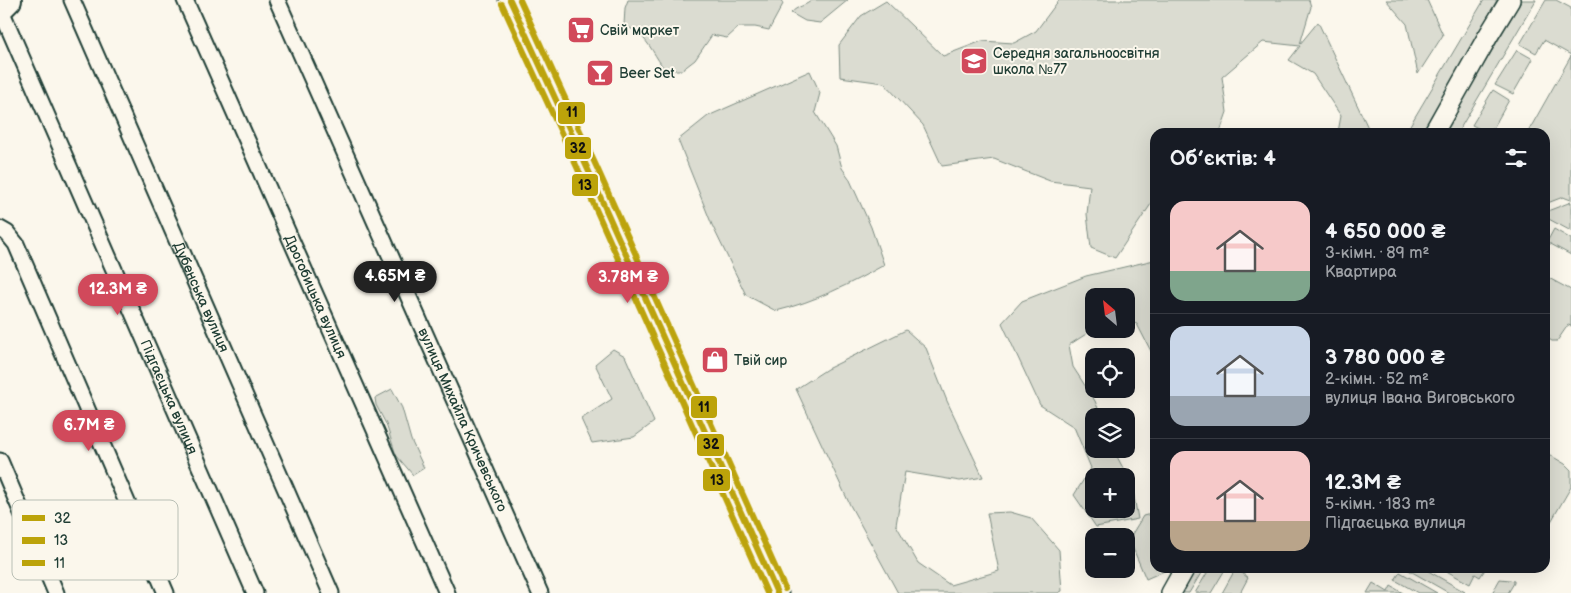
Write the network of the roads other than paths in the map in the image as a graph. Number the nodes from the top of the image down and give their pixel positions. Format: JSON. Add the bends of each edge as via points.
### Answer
{"nodes":[{"id":1,"x":9,"y":0,"type":"edge"},
{"id":2,"x":72,"y":0,"type":"edge"},
{"id":3,"x":185,"y":0,"type":"edge"},
{"id":4,"x":277,"y":0,"type":"edge"},
{"id":5,"x":510,"y":0,"type":"edge"},
{"id":6,"x":1510,"y":0,"type":"edge"},
{"id":7,"x":0,"y":9,"type":"edge"},
{"id":8,"x":1436,"y":128,"type":"edge"},
{"id":9,"x":0,"y":229,"type":"edge"},
{"id":10,"x":0,"y":461,"type":"edge"},
{"id":11,"x":17,"y":500,"type":"edge"},
{"id":12,"x":126,"y":500,"type":"edge"},
{"id":13,"x":1183,"y":573,"type":"edge"},
{"id":14,"x":50,"y":580,"type":"edge"},
{"id":15,"x":160,"y":580,"type":"edge"},
{"id":16,"x":56,"y":593,"type":"edge"},
{"id":17,"x":166,"y":593,"type":"edge"},
{"id":18,"x":255,"y":593,"type":"edge"},
{"id":19,"x":332,"y":593,"type":"edge"},
{"id":20,"x":447,"y":593,"type":"edge"},
{"id":21,"x":540,"y":593,"type":"edge"},
{"id":22,"x":777,"y":593,"type":"edge"},
{"id":23,"x":1171,"y":593,"type":"edge"}],
"edges":[{"from":1,"to":7,"type":"main road"},
{"from":2,"to":19,"type":"street","name":"Дубенська вулиця"},
{"from":3,"to":20,"type":"street","name":"Дрогобицька вулиця"},
{"from":4,"to":21,"type":"street","name":"вулиця Михайла Кричевського"},
{"from":5,"to":22,"type":"main road"},
{"from":6,"to":8,"type":"street"},
{"from":7,"to":18,"type":"street","name":"Підгаєцька вулиця"},
{"from":9,"to":12,"type":"street","via":[[16,244]]},
{"from":10,"to":11,"type":"street"},
{"from":13,"to":23,"type":"street"},
{"from":14,"to":16,"type":"street"},
{"from":15,"to":17,"type":"street"}]}
